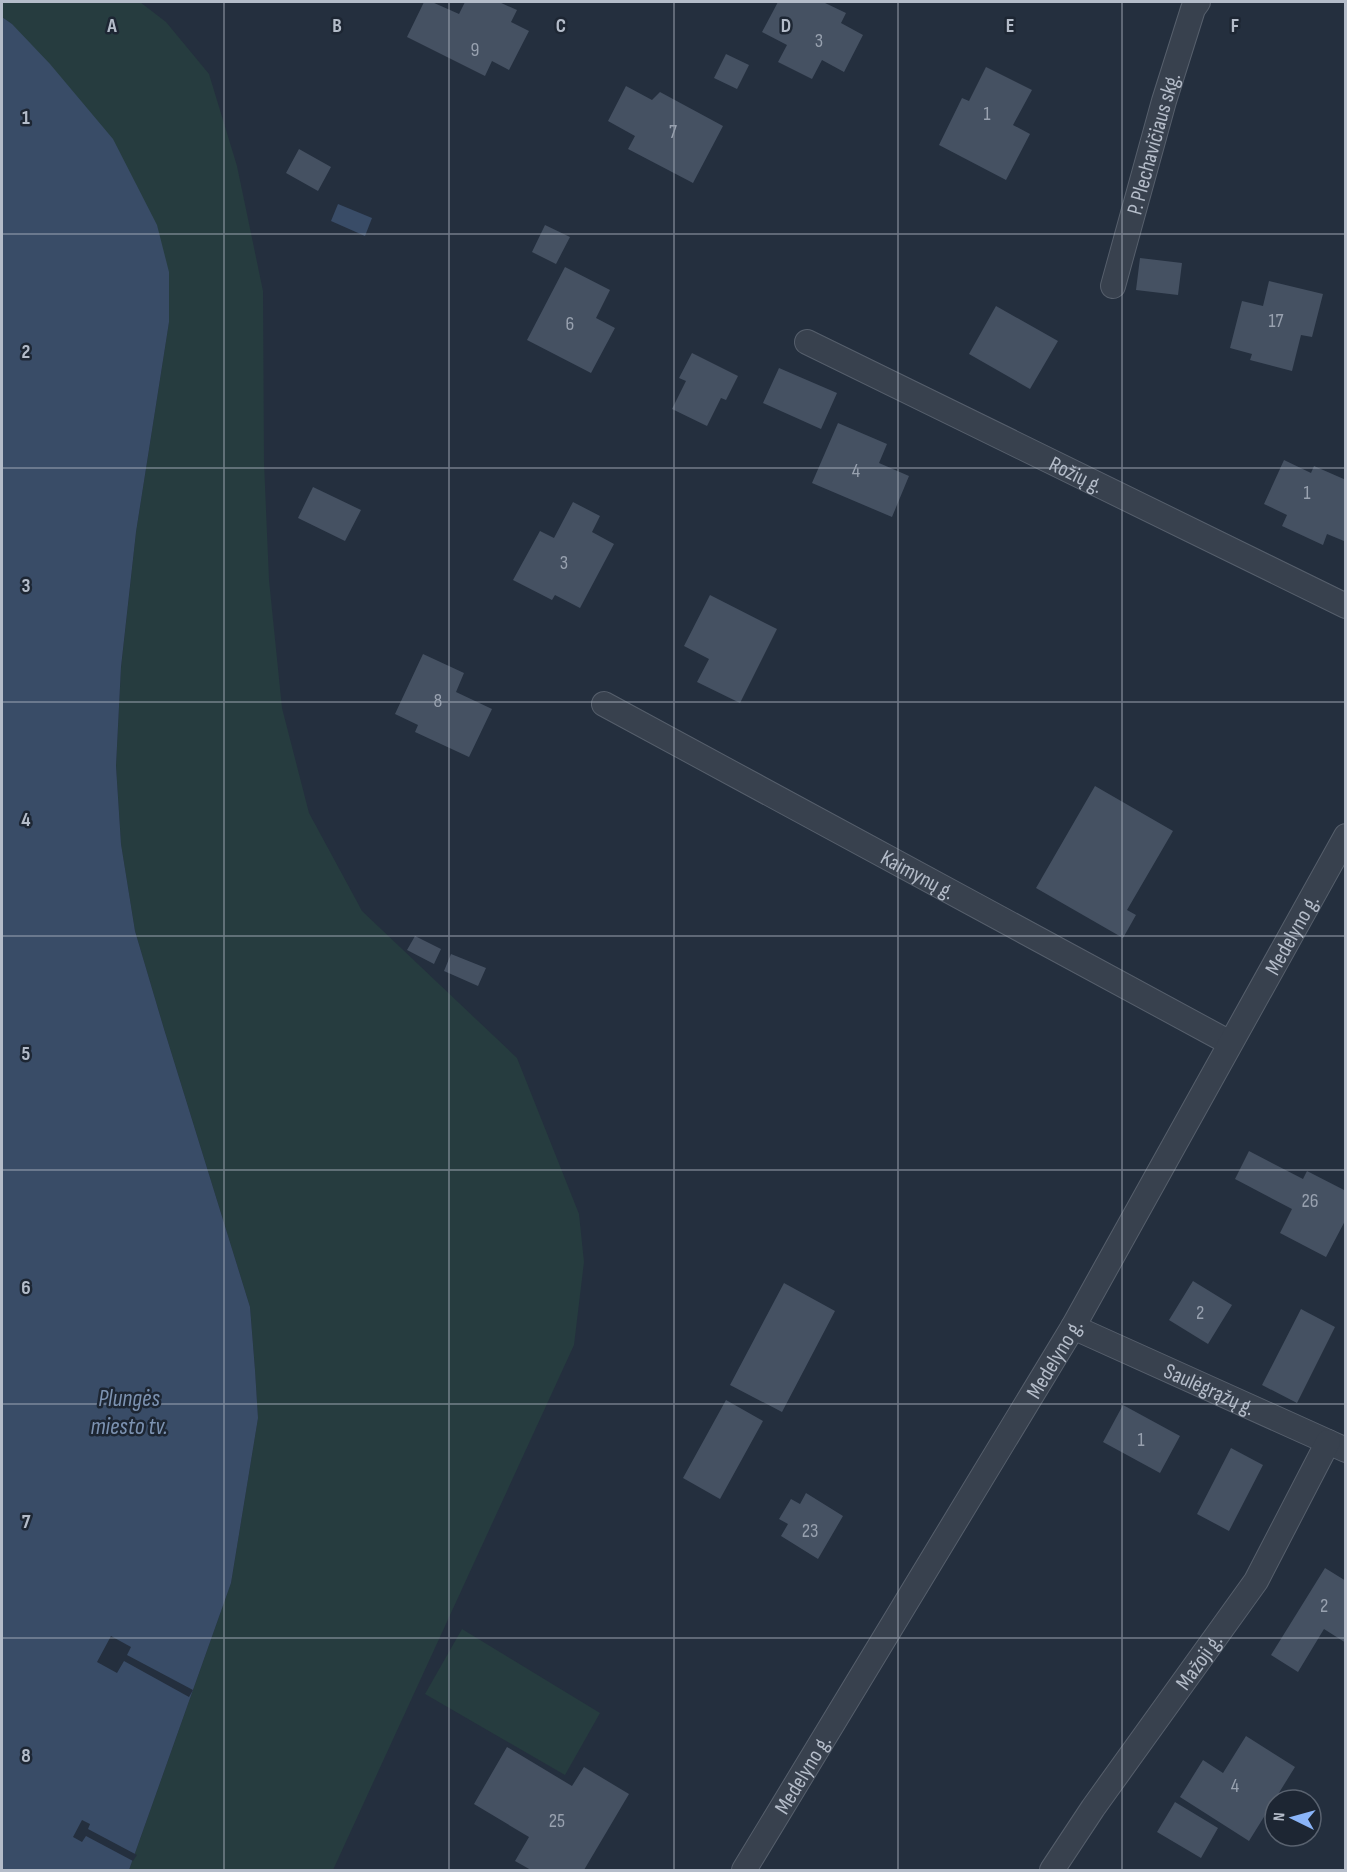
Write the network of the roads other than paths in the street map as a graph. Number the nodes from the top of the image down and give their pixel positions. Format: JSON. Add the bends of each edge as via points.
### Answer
{"nodes":[{"id":1,"x":1198,"y":2,"type":"edge"},
{"id":2,"x":1113,"y":286,"type":"dead end"},
{"id":3,"x":807,"y":342,"type":"dead end"},
{"id":4,"x":1346,"y":606,"type":"edge"},
{"id":5,"x":604,"y":704,"type":"dead end"},
{"id":6,"x":1346,"y":836,"type":"edge"},
{"id":7,"x":1230,"y":1043,"type":"junction"},
{"id":8,"x":1073,"y":1327,"type":"junction"},
{"id":9,"x":1337,"y":1446,"type":"edge"},
{"id":10,"x":744,"y":1870,"type":"edge"},
{"id":11,"x":1053,"y":1870,"type":"edge"}],
"edges":[{"from":1,"to":2,"type":"street","name":"P. Plechavičiaus skg.","via":[[1164,101]]},
{"from":3,"to":4,"type":"street","name":"Rožių g."},
{"from":5,"to":7,"type":"street","name":"Kaimynų g."},
{"from":6,"to":7,"type":"street","name":"Medelyno g."},
{"from":7,"to":8,"type":"street","name":"Medelyno g."},
{"from":8,"to":9,"type":"street","name":"Saulėgrąžų g."},
{"from":8,"to":10,"type":"street","name":"Medelyno g."},
{"from":9,"to":11,"type":"street","name":"Mažoji g.","via":[[1256,1581]]}]}
